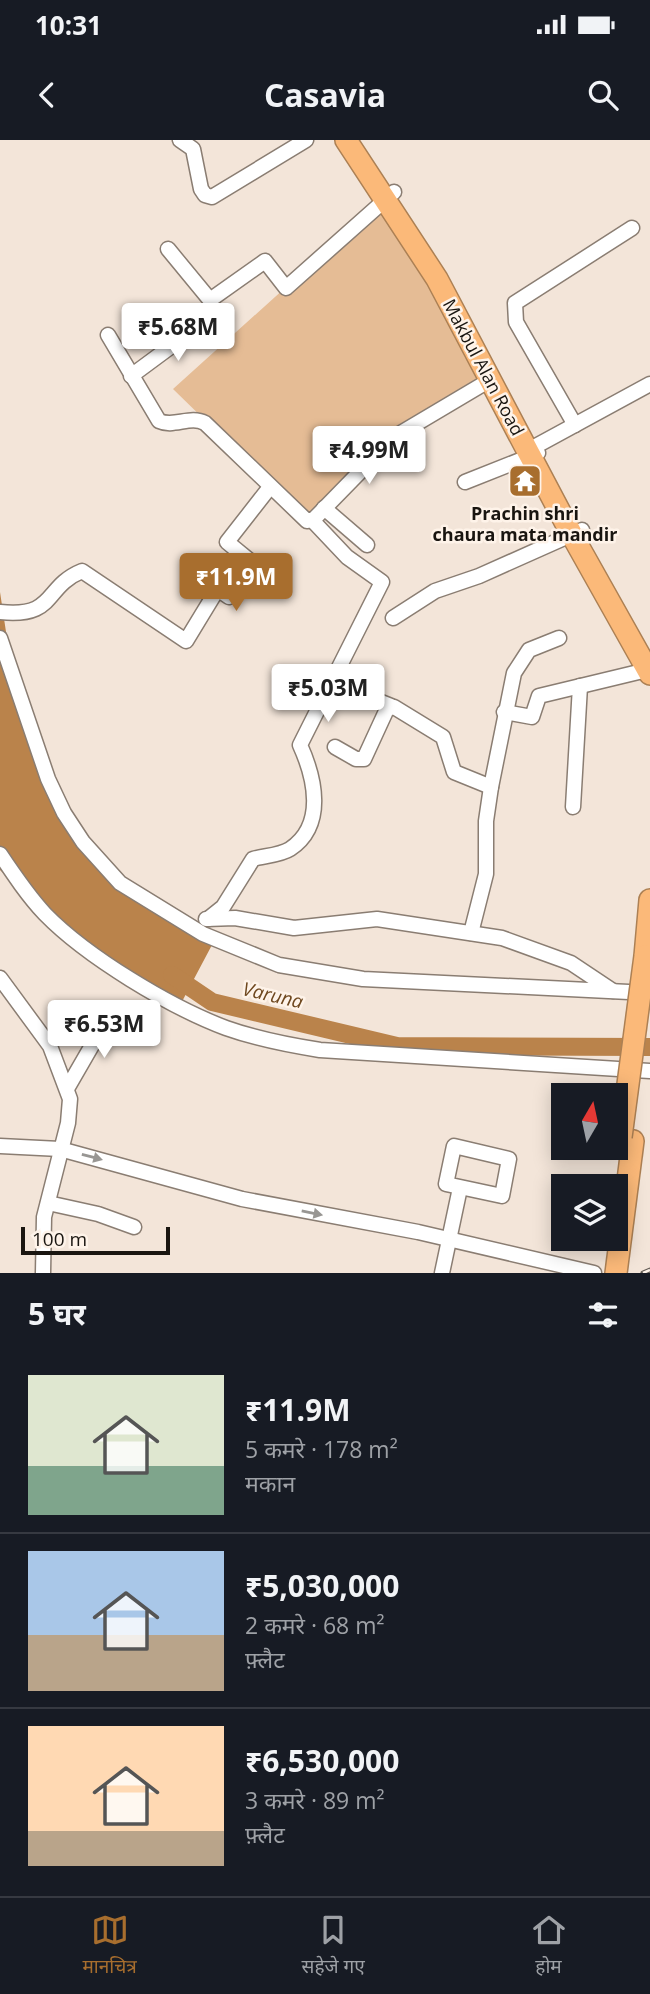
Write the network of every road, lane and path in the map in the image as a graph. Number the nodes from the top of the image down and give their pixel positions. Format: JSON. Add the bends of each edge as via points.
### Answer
{"nodes":[{"id":1,"x":180,"y":140,"type":"edge"},
{"id":2,"x":306,"y":140,"type":"edge"},
{"id":3,"x":346,"y":140,"type":"edge"},
{"id":4,"x":359,"y":140,"type":"edge"},
{"id":5,"x":390,"y":195,"type":"junction"},
{"id":6,"x":632,"y":229,"type":"dead end"},
{"id":7,"x":169,"y":248,"type":"dead end"},
{"id":8,"x":204,"y":321,"type":"dead end"},
{"id":9,"x":108,"y":335,"type":"dead end"},
{"id":10,"x":476,"y":340,"type":"junction"},
{"id":11,"x":131,"y":376,"type":"junction"},
{"id":12,"x":490,"y":380,"type":"junction"},
{"id":13,"x":650,"y":384,"type":"edge"},
{"id":14,"x":575,"y":425,"type":"junction"},
{"id":15,"x":536,"y":451,"type":"junction"},
{"id":16,"x":465,"y":482,"type":"dead end"},
{"id":17,"x":270,"y":487,"type":"junction"},
{"id":18,"x":324,"y":508,"type":"junction"},
{"id":19,"x":312,"y":520,"type":"junction"},
{"id":20,"x":577,"y":532,"type":"junction"},
{"id":21,"x":367,"y":545,"type":"dead end"},
{"id":22,"x":255,"y":566,"type":"junction"},
{"id":23,"x":204,"y":580,"type":"dead end"},
{"id":24,"x":278,"y":584,"type":"dead end"},
{"id":25,"x":217,"y":590,"type":"junction"},
{"id":26,"x":0,"y":612,"type":"edge"},
{"id":27,"x":393,"y":618,"type":"dead end"},
{"id":28,"x":0,"y":638,"type":"edge"},
{"id":29,"x":559,"y":638,"type":"dead end"},
{"id":30,"x":649,"y":667,"type":"edge"},
{"id":31,"x":580,"y":686,"type":"junction"},
{"id":32,"x":326,"y":693,"type":"junction"},
{"id":33,"x":391,"y":706,"type":"junction"},
{"id":34,"x":504,"y":712,"type":"junction"},
{"id":35,"x":335,"y":747,"type":"dead end"},
{"id":36,"x":491,"y":787,"type":"junction"},
{"id":37,"x":573,"y":807,"type":"dead end"},
{"id":38,"x":0,"y":854,"type":"edge"},
{"id":39,"x":650,"y":900,"type":"edge"},
{"id":40,"x":208,"y":919,"type":"junction"},
{"id":41,"x":184,"y":923,"type":"junction"},
{"id":42,"x":471,"y":933,"type":"junction"},
{"id":43,"x":0,"y":978,"type":"edge"},
{"id":44,"x":613,"y":990,"type":"junction"},
{"id":45,"x":650,"y":992,"type":"edge"},
{"id":46,"x":109,"y":1016,"type":"dead end"},
{"id":47,"x":650,"y":1071,"type":"edge"},
{"id":48,"x":68,"y":1087,"type":"junction"},
{"id":49,"x":628,"y":1129,"type":"edge"},
{"id":50,"x":628,"y":1133,"type":"edge"},
{"id":51,"x":0,"y":1146,"type":"edge"},
{"id":52,"x":60,"y":1149,"type":"junction"},
{"id":53,"x":625,"y":1160,"type":"edge"},
{"id":54,"x":460,"y":1188,"type":"junction"},
{"id":55,"x":48,"y":1203,"type":"junction"},
{"id":56,"x":134,"y":1227,"type":"dead end"},
{"id":57,"x":447,"y":1238,"type":"junction"},
{"id":58,"x":605,"y":1251,"type":"edge"},
{"id":59,"x":43,"y":1273,"type":"edge"},
{"id":60,"x":442,"y":1273,"type":"edge"},
{"id":61,"x":594,"y":1273,"type":"edge"},
{"id":62,"x":602,"y":1273,"type":"edge"},
{"id":63,"x":615,"y":1273,"type":"edge"}],
"edges":[{"from":1,"to":2,"type":"street","via":[[193,149],[202,193],[212,197]]},
{"from":3,"to":5,"type":"highway","name":"Makbul Alan Road"},
{"from":4,"to":5,"type":"highway","name":"Makbul Alan Road"},
{"from":5,"to":7,"type":"street","via":[[286,288],[265,261],[209,300]]},
{"from":5,"to":10,"type":"highway","name":"Makbul Alan Road"},
{"from":6,"to":14,"type":"street","via":[[515,303],[516,322]]},
{"from":8,"to":11,"type":"street"},
{"from":9,"to":11,"type":"street"},
{"from":10,"to":12,"type":"highway","name":"Makbul Alan Road"},
{"from":10,"to":15,"type":"highway","name":"Makbul Alan Road"},
{"from":11,"to":17,"type":"street","via":[[159,421],[200,421]]},
{"from":12,"to":15,"type":"highway","name":"Makbul Alan Road"},
{"from":12,"to":18,"type":"street","via":[[394,437]]},
{"from":13,"to":14,"type":"street"},
{"from":14,"to":15,"type":"street"},
{"from":15,"to":16,"type":"street"},
{"from":15,"to":20,"type":"highway","name":"Makbul Alan Road"},
{"from":17,"to":19,"type":"street","via":[[305,520]]},
{"from":17,"to":22,"type":"street","via":[[227,539],[228,545]]},
{"from":18,"to":19,"type":"street"},
{"from":18,"to":21,"type":"street"},
{"from":19,"to":32,"type":"street","via":[[347,557],[382,582]]},
{"from":20,"to":27,"type":"street","via":[[435,591]]},
{"from":20,"to":30,"type":"highway","name":"Makbul Alan Road"},
{"from":22,"to":24,"type":"street"},
{"from":22,"to":25,"type":"street","via":[[231,596]]},
{"from":23,"to":25,"type":"street"},
{"from":25,"to":26,"type":"street","via":[[186,642],[82,570],[38,610]]},
{"from":28,"to":41,"type":"street","via":[[64,813],[89,850],[120,883]]},
{"from":29,"to":34,"type":"street","via":[[524,654]]},
{"from":30,"to":31,"type":"street"},
{"from":31,"to":34,"type":"street","via":[[540,696],[533,717]]},
{"from":31,"to":37,"type":"street"},
{"from":32,"to":33,"type":"street","via":[[356,692]]},
{"from":32,"to":40,"type":"street","via":[[300,745],[309,765],[315,803],[311,826],[289,849],[253,859],[223,907]]},
{"from":33,"to":35,"type":"street","via":[[362,761]]},
{"from":33,"to":36,"type":"street","via":[[443,737],[454,772]]},
{"from":34,"to":36,"type":"street"},
{"from":36,"to":42,"type":"street","via":[[486,821],[488,864]]},
{"from":38,"to":47,"type":"street","via":[[64,932],[100,959],[225,1028],[320,1050]]},
{"from":39,"to":49,"type":"highway","bridge":true},
{"from":40,"to":41,"type":"street"},
{"from":40,"to":42,"type":"street","via":[[235,918],[293,928],[377,919]]},
{"from":41,"to":44,"type":"street","via":[[257,958],[307,971],[469,986]]},
{"from":42,"to":44,"type":"street","via":[[549,953]]},
{"from":43,"to":48,"type":"street","via":[[39,1027]]},
{"from":44,"to":45,"type":"street"},
{"from":45,"to":50,"type":"highway"},
{"from":46,"to":48,"type":"street"},
{"from":48,"to":52,"type":"street","via":[[70,1110]]},
{"from":51,"to":52,"type":"street"},
{"from":52,"to":55,"type":"street"},
{"from":52,"to":57,"type":"street","one_way":true,"via":[[242,1199]]},
{"from":53,"to":63,"type":"highway"},
{"from":54,"to":54,"type":"street","via":[[446,1184],[454,1146],[509,1159],[502,1196]]},
{"from":54,"to":57,"type":"street"},
{"from":55,"to":56,"type":"street"},
{"from":55,"to":59,"type":"street"},
{"from":57,"to":60,"type":"street"},
{"from":57,"to":61,"type":"street"},
{"from":58,"to":62,"type":"highway"}]}
